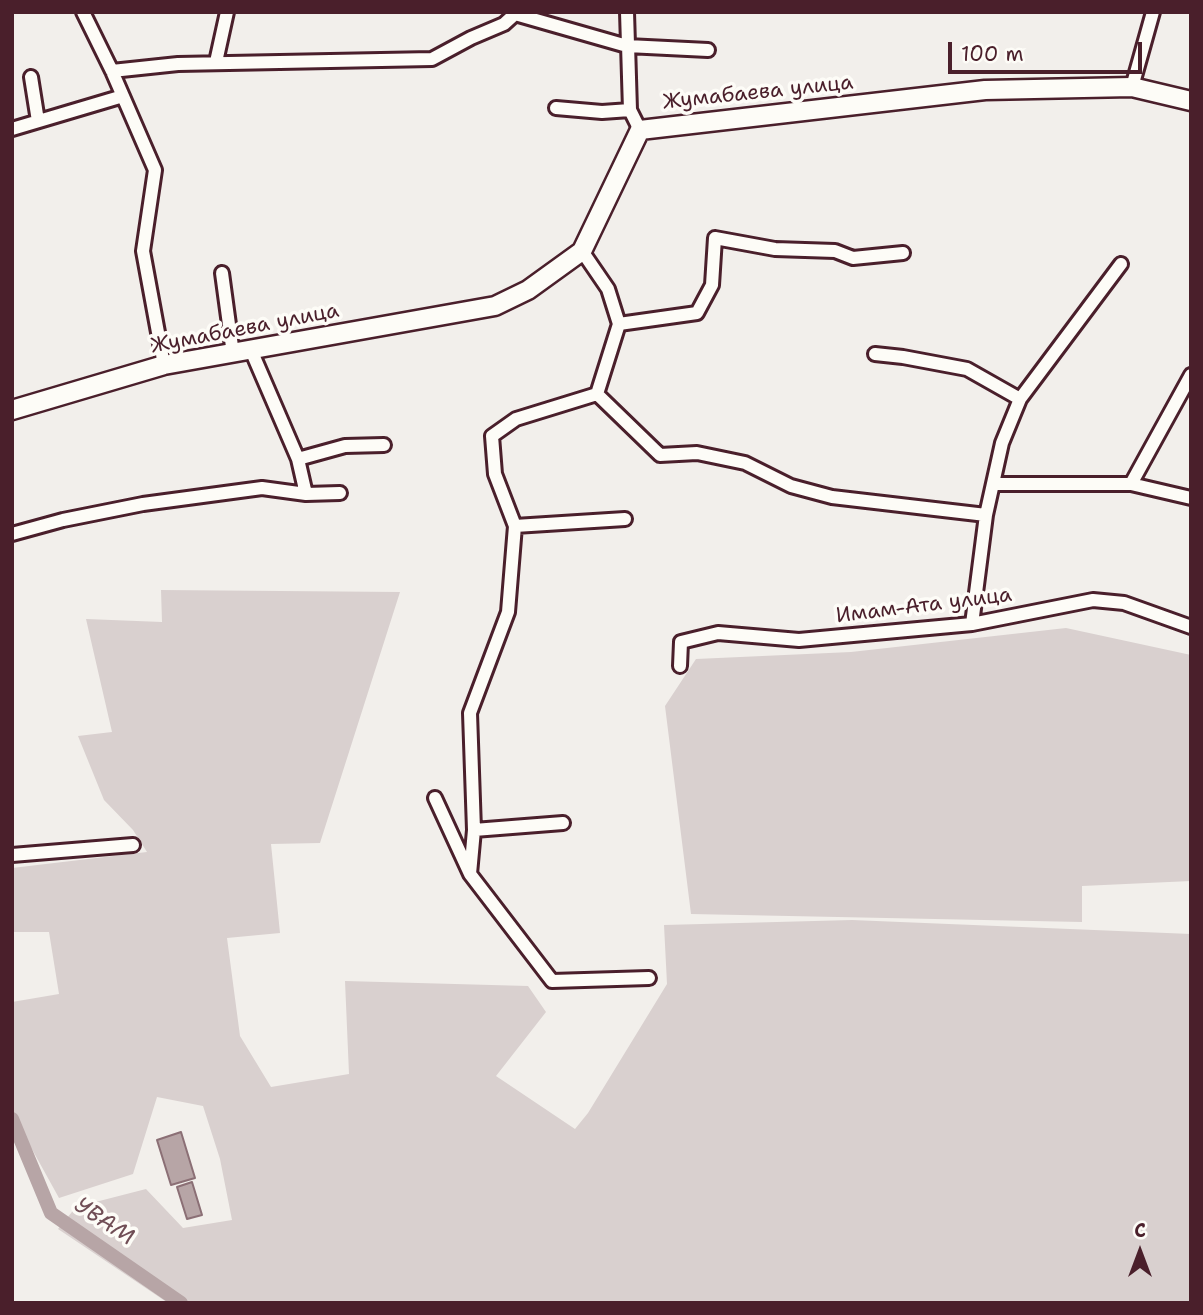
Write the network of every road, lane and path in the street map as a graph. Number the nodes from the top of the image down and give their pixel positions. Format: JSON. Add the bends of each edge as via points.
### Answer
{"nodes":[{"id":1,"x":83,"y":12,"type":"edge"},
{"id":2,"x":227,"y":12,"type":"edge"},
{"id":3,"x":627,"y":12,"type":"edge"},
{"id":4,"x":1153,"y":12,"type":"edge"},
{"id":5,"x":627,"y":46,"type":"junction"},
{"id":6,"x":708,"y":50,"type":"dead end"},
{"id":7,"x":216,"y":62,"type":"junction"},
{"id":8,"x":112,"y":71,"type":"junction"},
{"id":9,"x":31,"y":77,"type":"dead end"},
{"id":10,"x":1132,"y":87,"type":"junction"},
{"id":11,"x":123,"y":96,"type":"junction"},
{"id":12,"x":1191,"y":101,"type":"edge"},
{"id":13,"x":556,"y":108,"type":"dead end"},
{"id":14,"x":629,"y":110,"type":"junction"},
{"id":15,"x":38,"y":121,"type":"junction"},
{"id":16,"x":12,"y":129,"type":"edge"},
{"id":17,"x":640,"y":130,"type":"junction"},
{"id":18,"x":582,"y":251,"type":"junction"},
{"id":19,"x":903,"y":253,"type":"dead end"},
{"id":20,"x":1121,"y":264,"type":"dead end"},
{"id":21,"x":222,"y":274,"type":"dead end"},
{"id":22,"x":619,"y":324,"type":"junction"},
{"id":23,"x":251,"y":350,"type":"junction"},
{"id":24,"x":233,"y":354,"type":"junction"},
{"id":25,"x":875,"y":354,"type":"dead end"},
{"id":26,"x":164,"y":365,"type":"junction"},
{"id":27,"x":1191,"y":375,"type":"edge"},
{"id":28,"x":597,"y":394,"type":"junction"},
{"id":29,"x":1020,"y":399,"type":"junction"},
{"id":30,"x":13,"y":406,"type":"edge"},
{"id":31,"x":384,"y":445,"type":"dead end"},
{"id":32,"x":298,"y":459,"type":"junction"},
{"id":33,"x":994,"y":484,"type":"junction"},
{"id":34,"x":1131,"y":484,"type":"junction"},
{"id":35,"x":340,"y":493,"type":"dead end"},
{"id":36,"x":306,"y":494,"type":"junction"},
{"id":37,"x":1191,"y":498,"type":"edge"},
{"id":38,"x":986,"y":514,"type":"junction"},
{"id":39,"x":625,"y":519,"type":"dead end"},
{"id":40,"x":515,"y":526,"type":"junction"},
{"id":41,"x":12,"y":534,"type":"edge"},
{"id":42,"x":972,"y":624,"type":"junction"},
{"id":43,"x":1191,"y":627,"type":"edge"},
{"id":44,"x":680,"y":666,"type":"dead end"},
{"id":45,"x":435,"y":799,"type":"dead end"},
{"id":46,"x":563,"y":823,"type":"dead end"},
{"id":47,"x":474,"y":830,"type":"junction"},
{"id":48,"x":133,"y":845,"type":"dead end"},
{"id":49,"x":12,"y":855,"type":"edge"},
{"id":50,"x":470,"y":874,"type":"junction"},
{"id":51,"x":649,"y":978,"type":"dead end"}],
"edges":[{"from":1,"to":8,"type":"street"},
{"from":2,"to":7,"type":"street"},
{"from":3,"to":5,"type":"street"},
{"from":4,"to":10,"type":"street"},
{"from":5,"to":6,"type":"street"},
{"from":5,"to":7,"type":"street","via":[[515,14],[504,24],[432,59]]},
{"from":5,"to":14,"type":"street"},
{"from":7,"to":8,"type":"street"},
{"from":8,"to":11,"type":"street"},
{"from":9,"to":15,"type":"street"},
{"from":10,"to":12,"type":"street","name":"Жумабаева улица"},
{"from":10,"to":17,"type":"street","name":"Жумабаева улица","via":[[985,90]]},
{"from":11,"to":15,"type":"street"},
{"from":11,"to":26,"type":"street","via":[[155,170],[143,251]]},
{"from":13,"to":14,"type":"street"},
{"from":14,"to":17,"type":"street"},
{"from":15,"to":16,"type":"street"},
{"from":17,"to":18,"type":"street","name":"Жумабаева улица"},
{"from":18,"to":22,"type":"street","via":[[608,289]]},
{"from":18,"to":23,"type":"street","name":"Жумабаева улица","via":[[528,290],[495,306]]},
{"from":19,"to":22,"type":"street","via":[[853,258],[835,251],[775,249],[715,238],[712,285],[697,313]]},
{"from":20,"to":29,"type":"street"},
{"from":21,"to":24,"type":"street"},
{"from":22,"to":28,"type":"street"},
{"from":23,"to":24,"type":"street","name":"Жумабаева улица"},
{"from":23,"to":32,"type":"street"},
{"from":24,"to":26,"type":"street","name":"Жумабаева улица"},
{"from":25,"to":29,"type":"street","via":[[967,369]]},
{"from":26,"to":30,"type":"street","name":"Жумабаева улица"},
{"from":27,"to":34,"type":"street"},
{"from":28,"to":38,"type":"street","via":[[660,455],[697,453],[745,463],[791,486],[832,497]]},
{"from":28,"to":40,"type":"street","via":[[516,419],[492,436],[495,474]]},
{"from":29,"to":33,"type":"street","via":[[1002,443]]},
{"from":31,"to":32,"type":"street","via":[[345,446]]},
{"from":32,"to":36,"type":"street"},
{"from":33,"to":34,"type":"street"},
{"from":33,"to":38,"type":"street"},
{"from":34,"to":37,"type":"street"},
{"from":35,"to":36,"type":"street"},
{"from":36,"to":41,"type":"street","via":[[262,488],[169,500]]},
{"from":38,"to":42,"type":"street"},
{"from":39,"to":40,"type":"street"},
{"from":40,"to":47,"type":"street","via":[[508,612],[470,713]]},
{"from":42,"to":43,"type":"street","name":"Имам-Ата улица","via":[[1093,600],[1124,603]]},
{"from":42,"to":44,"type":"street","name":"Имам-Ата улица","via":[[799,640],[718,633],[681,642]]},
{"from":45,"to":50,"type":"street"},
{"from":46,"to":47,"type":"street"},
{"from":47,"to":50,"type":"street"},
{"from":48,"to":49,"type":"street"},
{"from":50,"to":51,"type":"street","via":[[552,981]]}]}
